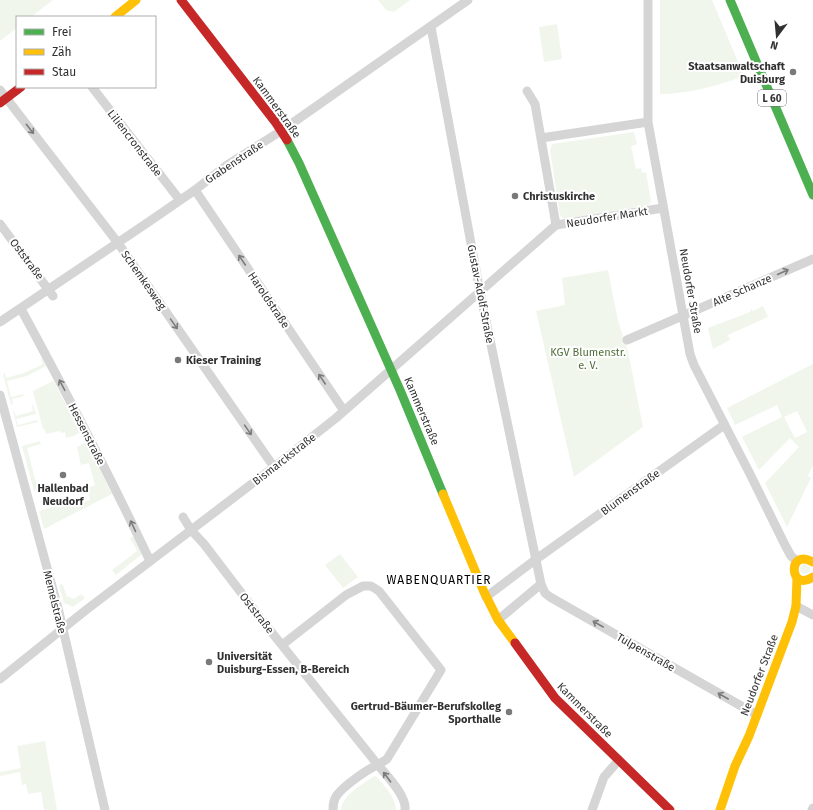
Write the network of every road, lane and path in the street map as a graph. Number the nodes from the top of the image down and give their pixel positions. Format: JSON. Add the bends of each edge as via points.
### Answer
{"nodes":[{"id":1,"x":136,"y":0,"type":"edge"},
{"id":2,"x":181,"y":0,"type":"edge"},
{"id":3,"x":468,"y":0,"type":"edge"},
{"id":4,"x":648,"y":0,"type":"edge"},
{"id":5,"x":730,"y":0,"type":"edge"},
{"id":6,"x":115,"y":16,"type":"edge"},
{"id":7,"x":431,"y":27,"type":"junction"},
{"id":8,"x":20,"y":88,"type":"edge"},
{"id":9,"x":93,"y":88,"type":"edge"},
{"id":10,"x":0,"y":90,"type":"edge"},
{"id":11,"x":527,"y":91,"type":"dead end"},
{"id":12,"x":3,"y":101,"type":"edge"},
{"id":13,"x":648,"y":122,"type":"junction"},
{"id":14,"x":281,"y":131,"type":"junction"},
{"id":15,"x":541,"y":138,"type":"junction"},
{"id":16,"x":195,"y":190,"type":"junction"},
{"id":17,"x":813,"y":196,"type":"edge"},
{"id":18,"x":179,"y":200,"type":"junction"},
{"id":19,"x":663,"y":208,"type":"junction"},
{"id":20,"x":0,"y":224,"type":"edge"},
{"id":21,"x":556,"y":225,"type":"junction"},
{"id":22,"x":118,"y":243,"type":"junction"},
{"id":23,"x":813,"y":259,"type":"edge"},
{"id":24,"x":51,"y":292,"type":"junction"},
{"id":25,"x":480,"y":292,"type":"junction"},
{"id":26,"x":21,"y":308,"type":"junction"},
{"id":27,"x":683,"y":315,"type":"junction"},
{"id":28,"x":0,"y":322,"type":"edge"},
{"id":29,"x":627,"y":340,"type":"dead end"},
{"id":30,"x":391,"y":370,"type":"junction"},
{"id":31,"x":0,"y":395,"type":"edge"},
{"id":32,"x":344,"y":411,"type":"junction"},
{"id":33,"x":724,"y":425,"type":"junction"},
{"id":34,"x":274,"y":467,"type":"junction"},
{"id":35,"x":183,"y":516,"type":"dead end"},
{"id":36,"x":191,"y":530,"type":"junction"},
{"id":37,"x":812,"y":559,"type":"edge"},
{"id":38,"x":535,"y":560,"type":"junction"},
{"id":39,"x":150,"y":561,"type":"junction"},
{"id":40,"x":797,"y":561,"type":"junction"},
{"id":41,"x":797,"y":578,"type":"junction"},
{"id":42,"x":810,"y":579,"type":"edge"},
{"id":43,"x":541,"y":584,"type":"junction"},
{"id":44,"x":486,"y":597,"type":"junction"},
{"id":45,"x":799,"y":608,"type":"junction"},
{"id":46,"x":813,"y":615,"type":"edge"},
{"id":47,"x":498,"y":620,"type":"junction"},
{"id":48,"x":62,"y":629,"type":"junction"},
{"id":49,"x":282,"y":645,"type":"junction"},
{"id":50,"x":0,"y":679,"type":"edge"},
{"id":51,"x":757,"y":715,"type":"junction"},
{"id":52,"x":749,"y":736,"type":"junction"},
{"id":53,"x":619,"y":760,"type":"junction"},
{"id":54,"x":378,"y":765,"type":"junction"},
{"id":55,"x":105,"y":810,"type":"edge"},
{"id":56,"x":333,"y":810,"type":"edge"},
{"id":57,"x":405,"y":810,"type":"edge"},
{"id":58,"x":592,"y":810,"type":"edge"},
{"id":59,"x":670,"y":810,"type":"edge"},
{"id":60,"x":720,"y":810,"type":"edge"},
{"id":61,"x":728,"y":810,"type":"edge"}],
"edges":[{"from":1,"to":6,"type":"street"},
{"from":2,"to":14,"type":"street","name":"Kammerstraße"},
{"from":3,"to":7,"type":"street","name":"Grabenstraße"},
{"from":4,"to":13,"type":"street","name":"Neudorfer Straße"},
{"from":5,"to":17,"type":"street","number":"L 60"},
{"from":7,"to":14,"type":"street","name":"Grabenstraße"},
{"from":7,"to":25,"type":"street","name":"Gustav-Adolf-Straße"},
{"from":8,"to":12,"type":"street"},
{"from":9,"to":18,"type":"street","name":"Liliencronstraße"},
{"from":10,"to":12,"type":"street","name":"Schemkesweg"},
{"from":11,"to":15,"type":"street","name":"Neudorfer Markt","via":[[535,104]]},
{"from":12,"to":22,"type":"street","name":"Schemkesweg","one_way":true},
{"from":13,"to":15,"type":"street"},
{"from":13,"to":19,"type":"street","name":"Neudorfer Straße"},
{"from":14,"to":16,"type":"street","name":"Grabenstraße","via":[[227,165]]},
{"from":14,"to":30,"type":"street","name":"Kammerstraße","via":[[300,163]]},
{"from":15,"to":21,"type":"street","name":"Neudorfer Markt"},
{"from":16,"to":18,"type":"street","name":"Grabenstraße"},
{"from":32,"to":16,"type":"street","name":"Haroldstraße","one_way":true},
{"from":18,"to":22,"type":"street","name":"Grabenstraße"},
{"from":19,"to":21,"type":"street","name":"Neudorfer Markt"},
{"from":19,"to":27,"type":"street","name":"Neudorfer Straße"},
{"from":20,"to":24,"type":"street","name":"Oststraße"},
{"from":21,"to":25,"type":"street","name":"Bismarckstraße"},
{"from":22,"to":24,"type":"street","name":"Grabenstraße"},
{"from":22,"to":34,"type":"street","name":"Schemkesweg","one_way":true},
{"from":27,"to":23,"type":"street","name":"Alte Schanze","one_way":true},
{"from":24,"to":26,"type":"street","name":"Grabenstraße"},
{"from":25,"to":30,"type":"street","name":"Bismarckstraße"},
{"from":25,"to":38,"type":"street","name":"Gustav-Adolf-Straße"},
{"from":26,"to":28,"type":"street","name":"Grabenstraße"},
{"from":39,"to":26,"type":"street","name":"Hessenstraße","one_way":true},
{"from":27,"to":29,"type":"street","name":"Alte Schanze"},
{"from":27,"to":33,"type":"street","name":"Neudorfer Straße","via":[[694,365]]},
{"from":30,"to":32,"type":"street","name":"Bismarckstraße"},
{"from":30,"to":44,"type":"street","name":"Kammerstraße"},
{"from":31,"to":48,"type":"street","name":"Memelstraße"},
{"from":32,"to":34,"type":"street","name":"Bismarckstraße"},
{"from":33,"to":38,"type":"street","name":"Blumenstraße"},
{"from":33,"to":40,"type":"street","name":"Neudorfer Straße","via":[[785,545]]},
{"from":34,"to":36,"type":"street","name":"Bismarckstraße"},
{"from":35,"to":36,"type":"street","name":"Oststraße"},
{"from":36,"to":39,"type":"street","name":"Bismarckstraße"},
{"from":36,"to":49,"type":"street","name":"Oststraße"},
{"from":37,"to":40,"type":"street","via":[[803,558]]},
{"from":38,"to":43,"type":"street"},
{"from":38,"to":44,"type":"street","name":"Blumenstraße"},
{"from":39,"to":48,"type":"street","name":"Bismarckstraße"},
{"from":40,"to":41,"type":"street","name":"Neudorfer Straße","via":[[794,570]]},
{"from":41,"to":42,"type":"street"},
{"from":41,"to":45,"type":"street","name":"Neudorfer Straße"},
{"from":42,"to":45,"type":"street","name":"Neudorfer Straße"},
{"from":43,"to":47,"type":"street"},
{"from":51,"to":43,"type":"street","name":"Tulpenstraße","one_way":true,"via":[[550,597]]},
{"from":44,"to":47,"type":"street","name":"Kammerstraße"},
{"from":45,"to":46,"type":"street"},
{"from":45,"to":51,"type":"street","name":"Neudorfer Straße"},
{"from":47,"to":53,"type":"street","name":"Kammerstraße","via":[[555,698]]},
{"from":48,"to":50,"type":"street","name":"Bismarckstraße"},
{"from":48,"to":55,"type":"street","name":"Memelstraße"},
{"from":49,"to":54,"type":"street","name":"Oststraße"},
{"from":49,"to":54,"type":"street","via":[[346,595],[363,586],[371,586],[379,591],[441,670],[387,759]]},
{"from":51,"to":52,"type":"street","name":"Neudorfer Straße"},
{"from":52,"to":60,"type":"street","name":"Neudorfer Straße","via":[[735,766]]},
{"from":52,"to":61,"type":"street","name":"Neudorfer Straße","via":[[741,772]]},
{"from":53,"to":58,"type":"street","via":[[604,777]]},
{"from":53,"to":59,"type":"street","name":"Kammerstraße"},
{"from":54,"to":56,"type":"street","via":[[370,768],[342,790],[337,796]]},
{"from":57,"to":54,"type":"street","name":"Oststraße","one_way":true,"via":[[406,806],[400,794]]}]}
